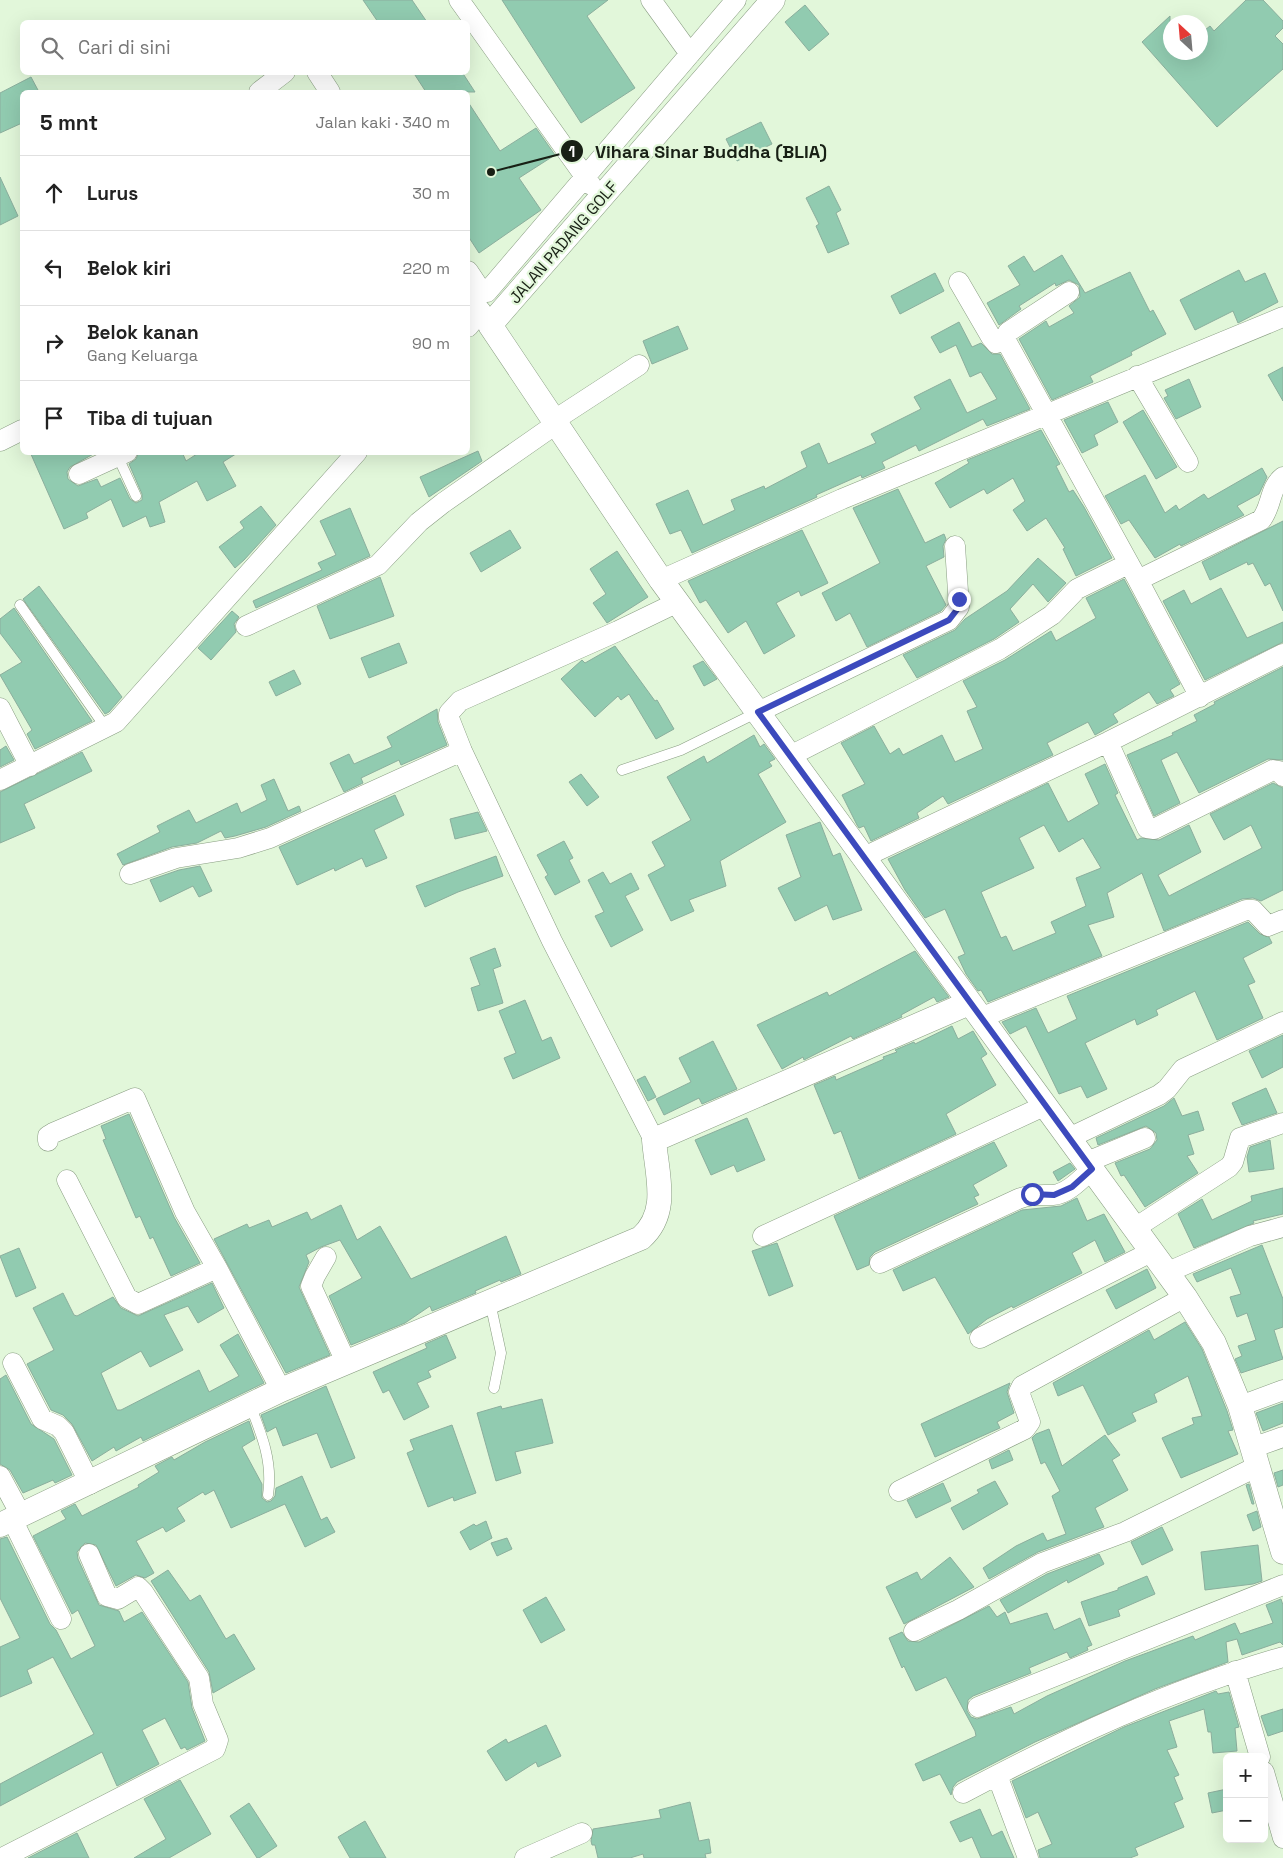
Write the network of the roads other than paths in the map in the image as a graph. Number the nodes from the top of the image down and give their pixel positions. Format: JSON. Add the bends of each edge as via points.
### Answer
{"nodes":[{"id":1,"x":459,"y":0,"type":"edge"},
{"id":2,"x":651,"y":0,"type":"edge"},
{"id":3,"x":736,"y":0,"type":"edge"},
{"id":4,"x":773,"y":0,"type":"edge"},
{"id":5,"x":721,"y":18,"type":"junction"},
{"id":6,"x":741,"y":38,"type":"junction"},
{"id":7,"x":690,"y":54,"type":"junction"},
{"id":8,"x":281,"y":75,"type":"edge"},
{"id":9,"x":319,"y":75,"type":"edge"},
{"id":10,"x":262,"y":90,"type":"edge"},
{"id":11,"x":329,"y":90,"type":"edge"},
{"id":12,"x":584,"y":177,"type":"junction"},
{"id":13,"x":602,"y":198,"type":"junction"},
{"id":14,"x":470,"y":274,"type":"edge"},
{"id":15,"x":959,"y":282,"type":"dead end"},
{"id":16,"x":1069,"y":292,"type":"dead end"},
{"id":17,"x":470,"y":298,"type":"edge"},
{"id":18,"x":1283,"y":317,"type":"edge"},
{"id":19,"x":480,"y":321,"type":"edge"},
{"id":20,"x":1005,"y":340,"type":"junction"},
{"id":21,"x":639,"y":364,"type":"dead end"},
{"id":22,"x":1137,"y":376,"type":"junction"},
{"id":23,"x":1045,"y":413,"type":"junction"},
{"id":24,"x":555,"y":422,"type":"junction"},
{"id":25,"x":20,"y":431,"type":"edge"},
{"id":26,"x":0,"y":441,"type":"edge"},
{"id":27,"x":122,"y":455,"type":"edge"},
{"id":28,"x":354,"y":455,"type":"edge"},
{"id":29,"x":1188,"y":462,"type":"dead end"},
{"id":30,"x":79,"y":474,"type":"dead end"},
{"id":31,"x":1283,"y":477,"type":"edge"},
{"id":32,"x":136,"y":496,"type":"dead end"},
{"id":33,"x":954,"y":546,"type":"dead end"},
{"id":34,"x":1133,"y":572,"type":"junction"},
{"id":35,"x":661,"y":580,"type":"junction"},
{"id":36,"x":678,"y":602,"type":"junction"},
{"id":37,"x":20,"y":605,"type":"dead end"},
{"id":38,"x":246,"y":626,"type":"dead end"},
{"id":39,"x":1283,"y":654,"type":"edge"},
{"id":40,"x":1200,"y":697,"type":"junction"},
{"id":41,"x":1,"y":712,"type":"edge"},
{"id":42,"x":758,"y":712,"type":"junction"},
{"id":43,"x":106,"y":728,"type":"junction"},
{"id":44,"x":1108,"y":742,"type":"junction"},
{"id":45,"x":462,"y":752,"type":"junction"},
{"id":46,"x":790,"y":756,"type":"junction"},
{"id":47,"x":30,"y":766,"type":"junction"},
{"id":48,"x":622,"y":770,"type":"dead end"},
{"id":49,"x":1283,"y":776,"type":"edge"},
{"id":50,"x":0,"y":780,"type":"edge"},
{"id":51,"x":864,"y":857,"type":"junction"},
{"id":52,"x":130,"y":874,"type":"dead end"},
{"id":53,"x":1283,"y":920,"type":"edge"},
{"id":54,"x":974,"y":1010,"type":"junction"},
{"id":55,"x":1283,"y":1022,"type":"edge"},
{"id":56,"x":1044,"y":1106,"type":"junction"},
{"id":57,"x":1283,"y":1123,"type":"edge"},
{"id":58,"x":1069,"y":1138,"type":"junction"},
{"id":59,"x":1145,"y":1138,"type":"dead end"},
{"id":60,"x":654,"y":1140,"type":"junction"},
{"id":61,"x":48,"y":1141,"type":"dead end"},
{"id":62,"x":1090,"y":1166,"type":"junction"},
{"id":63,"x":67,"y":1180,"type":"dead end"},
{"id":64,"x":1283,"y":1227,"type":"edge"},
{"id":65,"x":1136,"y":1228,"type":"junction"},
{"id":66,"x":763,"y":1236,"type":"dead end"},
{"id":67,"x":1153,"y":1251,"type":"junction"},
{"id":68,"x":326,"y":1257,"type":"dead end"},
{"id":69,"x":880,"y":1264,"type":"dead end"},
{"id":70,"x":217,"y":1268,"type":"junction"},
{"id":71,"x":1168,"y":1272,"type":"junction"},
{"id":72,"x":1184,"y":1297,"type":"junction"},
{"id":73,"x":490,"y":1302,"type":"junction"},
{"id":74,"x":980,"y":1338,"type":"dead end"},
{"id":75,"x":346,"y":1362,"type":"junction"},
{"id":76,"x":14,"y":1363,"type":"dead end"},
{"id":77,"x":494,"y":1388,"type":"dead end"},
{"id":78,"x":281,"y":1390,"type":"junction"},
{"id":79,"x":1283,"y":1390,"type":"edge"},
{"id":80,"x":250,"y":1405,"type":"junction"},
{"id":81,"x":1240,"y":1406,"type":"junction"},
{"id":82,"x":1283,"y":1437,"type":"edge"},
{"id":83,"x":1255,"y":1457,"type":"junction"},
{"id":84,"x":0,"y":1476,"type":"edge"},
{"id":85,"x":90,"y":1484,"type":"junction"},
{"id":86,"x":899,"y":1492,"type":"dead end"},
{"id":87,"x":268,"y":1495,"type":"dead end"},
{"id":88,"x":11,"y":1520,"type":"edge"},
{"id":89,"x":1283,"y":1552,"type":"edge"},
{"id":90,"x":89,"y":1554,"type":"dead end"},
{"id":91,"x":1283,"y":1585,"type":"edge"},
{"id":92,"x":60,"y":1619,"type":"dead end"},
{"id":93,"x":914,"y":1631,"type":"dead end"},
{"id":94,"x":1283,"y":1657,"type":"edge"},
{"id":95,"x":1235,"y":1671,"type":"junction"},
{"id":96,"x":978,"y":1707,"type":"dead end"},
{"id":97,"x":1259,"y":1753,"type":"edge"},
{"id":98,"x":997,"y":1775,"type":"junction"},
{"id":99,"x":1268,"y":1786,"type":"edge"},
{"id":100,"x":963,"y":1793,"type":"dead end"},
{"id":101,"x":582,"y":1833,"type":"dead end"},
{"id":102,"x":1283,"y":1838,"type":"edge"},
{"id":103,"x":2,"y":1858,"type":"edge"},
{"id":104,"x":525,"y":1858,"type":"edge"},
{"id":105,"x":1028,"y":1858,"type":"edge"}],
"edges":[{"from":1,"to":12,"type":"street"},
{"from":2,"to":7,"type":"street"},
{"from":3,"to":5,"type":"street"},
{"from":4,"to":6,"type":"street","name":"JALAN PADANG GOLF"},
{"from":5,"to":6,"type":"street"},
{"from":5,"to":7,"type":"street"},
{"from":6,"to":13,"type":"street","name":"JALAN PADANG GOLF"},
{"from":7,"to":12,"type":"street"},
{"from":8,"to":10,"type":"street"},
{"from":9,"to":11,"type":"street"},
{"from":12,"to":13,"type":"street"},
{"from":12,"to":14,"type":"street","via":[[488,292],[482,292]]},
{"from":13,"to":19,"type":"street","name":"JALAN PADANG GOLF"},
{"from":15,"to":20,"type":"street","via":[[990,337],[996,343]]},
{"from":16,"to":20,"type":"street","via":[[1008,332]]},
{"from":17,"to":19,"type":"street"},
{"from":18,"to":22,"type":"street"},
{"from":19,"to":24,"type":"street"},
{"from":20,"to":23,"type":"street"},
{"from":21,"to":24,"type":"street"},
{"from":22,"to":23,"type":"street"},
{"from":22,"to":29,"type":"street"},
{"from":23,"to":34,"type":"street"},
{"from":23,"to":35,"type":"street"},
{"from":24,"to":35,"type":"street"},
{"from":24,"to":38,"type":"street","via":[[419,522],[378,565]]},
{"from":25,"to":26,"type":"street"},
{"from":27,"to":30,"type":"street"},
{"from":27,"to":32,"type":"lane"},
{"from":28,"to":43,"type":"street","via":[[126,712]]},
{"from":31,"to":34,"type":"street","via":[[1275,484],[1261,520]]},
{"from":33,"to":42,"type":"street","via":[[959,607],[949,620]]},
{"from":34,"to":40,"type":"street"},
{"from":34,"to":46,"type":"street","via":[[1077,589],[1052,615],[1000,649]]},
{"from":35,"to":36,"type":"street"},
{"from":36,"to":42,"type":"street"},
{"from":36,"to":45,"type":"street","via":[[460,701],[449,713],[449,718]]},
{"from":37,"to":43,"type":"lane"},
{"from":39,"to":40,"type":"street"},
{"from":40,"to":44,"type":"street"},
{"from":41,"to":47,"type":"street"},
{"from":42,"to":46,"type":"street"},
{"from":42,"to":48,"type":"lane","via":[[681,750]]},
{"from":43,"to":47,"type":"street"},
{"from":44,"to":49,"type":"street","via":[[1147,828],[1154,829],[1273,770]]},
{"from":44,"to":51,"type":"street"},
{"from":45,"to":52,"type":"street","via":[[270,838],[238,848],[176,858]]},
{"from":45,"to":60,"type":"street","via":[[552,941]]},
{"from":46,"to":51,"type":"street"},
{"from":47,"to":50,"type":"street"},
{"from":51,"to":54,"type":"street"},
{"from":53,"to":54,"type":"street","via":[[1268,926],[1253,910],[1246,910]]},
{"from":54,"to":56,"type":"street"},
{"from":54,"to":60,"type":"street"},
{"from":55,"to":58,"type":"street","via":[[1182,1069],[1167,1090],[1159,1095]]},
{"from":56,"to":58,"type":"street"},
{"from":56,"to":66,"type":"street"},
{"from":57,"to":65,"type":"street","via":[[1240,1138],[1229,1167]]},
{"from":58,"to":62,"type":"street"},
{"from":59,"to":62,"type":"street"},
{"from":60,"to":73,"type":"street","via":[[660,1206],[650,1230],[641,1238]]},
{"from":61,"to":70,"type":"street","via":[[48,1136],[53,1133],[135,1098],[185,1212]]},
{"from":62,"to":65,"type":"street"},
{"from":62,"to":69,"type":"street","via":[[1072,1187],[1054,1195],[1032,1194],[1018,1199]]},
{"from":63,"to":70,"type":"street","via":[[131,1302],[138,1304]]},
{"from":64,"to":71,"type":"street","via":[[1250,1236]]},
{"from":65,"to":67,"type":"street"},
{"from":67,"to":71,"type":"street"},
{"from":67,"to":74,"type":"street"},
{"from":68,"to":75,"type":"street","via":[[312,1286]]},
{"from":70,"to":78,"type":"street"},
{"from":71,"to":72,"type":"street"},
{"from":72,"to":81,"type":"street","via":[[1214,1343]]},
{"from":72,"to":86,"type":"street","via":[[1022,1386],[1019,1392],[1030,1422],[1025,1429]]},
{"from":73,"to":75,"type":"street"},
{"from":73,"to":77,"type":"lane","via":[[501,1353]]},
{"from":75,"to":78,"type":"street"},
{"from":76,"to":85,"type":"street","via":[[42,1419],[64,1432]]},
{"from":78,"to":80,"type":"street"},
{"from":79,"to":81,"type":"street"},
{"from":80,"to":85,"type":"street"},
{"from":80,"to":87,"type":"lane","via":[[265,1441],[270,1466]]},
{"from":81,"to":83,"type":"street"},
{"from":82,"to":83,"type":"street"},
{"from":83,"to":89,"type":"street"},
{"from":83,"to":93,"type":"street","via":[[1125,1532],[1042,1563]]},
{"from":84,"to":88,"type":"street"},
{"from":85,"to":88,"type":"street"},
{"from":88,"to":92,"type":"street"},
{"from":90,"to":103,"type":"street","via":[[107,1596],[118,1599],[138,1587],[143,1592],[198,1678],[202,1704],[217,1735],[217,1745],[215,1749]]},
{"from":91,"to":96,"type":"street"},
{"from":94,"to":95,"type":"street"},
{"from":95,"to":97,"type":"street"},
{"from":95,"to":98,"type":"street","via":[[1123,1714]]},
{"from":98,"to":100,"type":"street"},
{"from":98,"to":105,"type":"street"},
{"from":99,"to":102,"type":"street"},
{"from":101,"to":104,"type":"street"}]}
